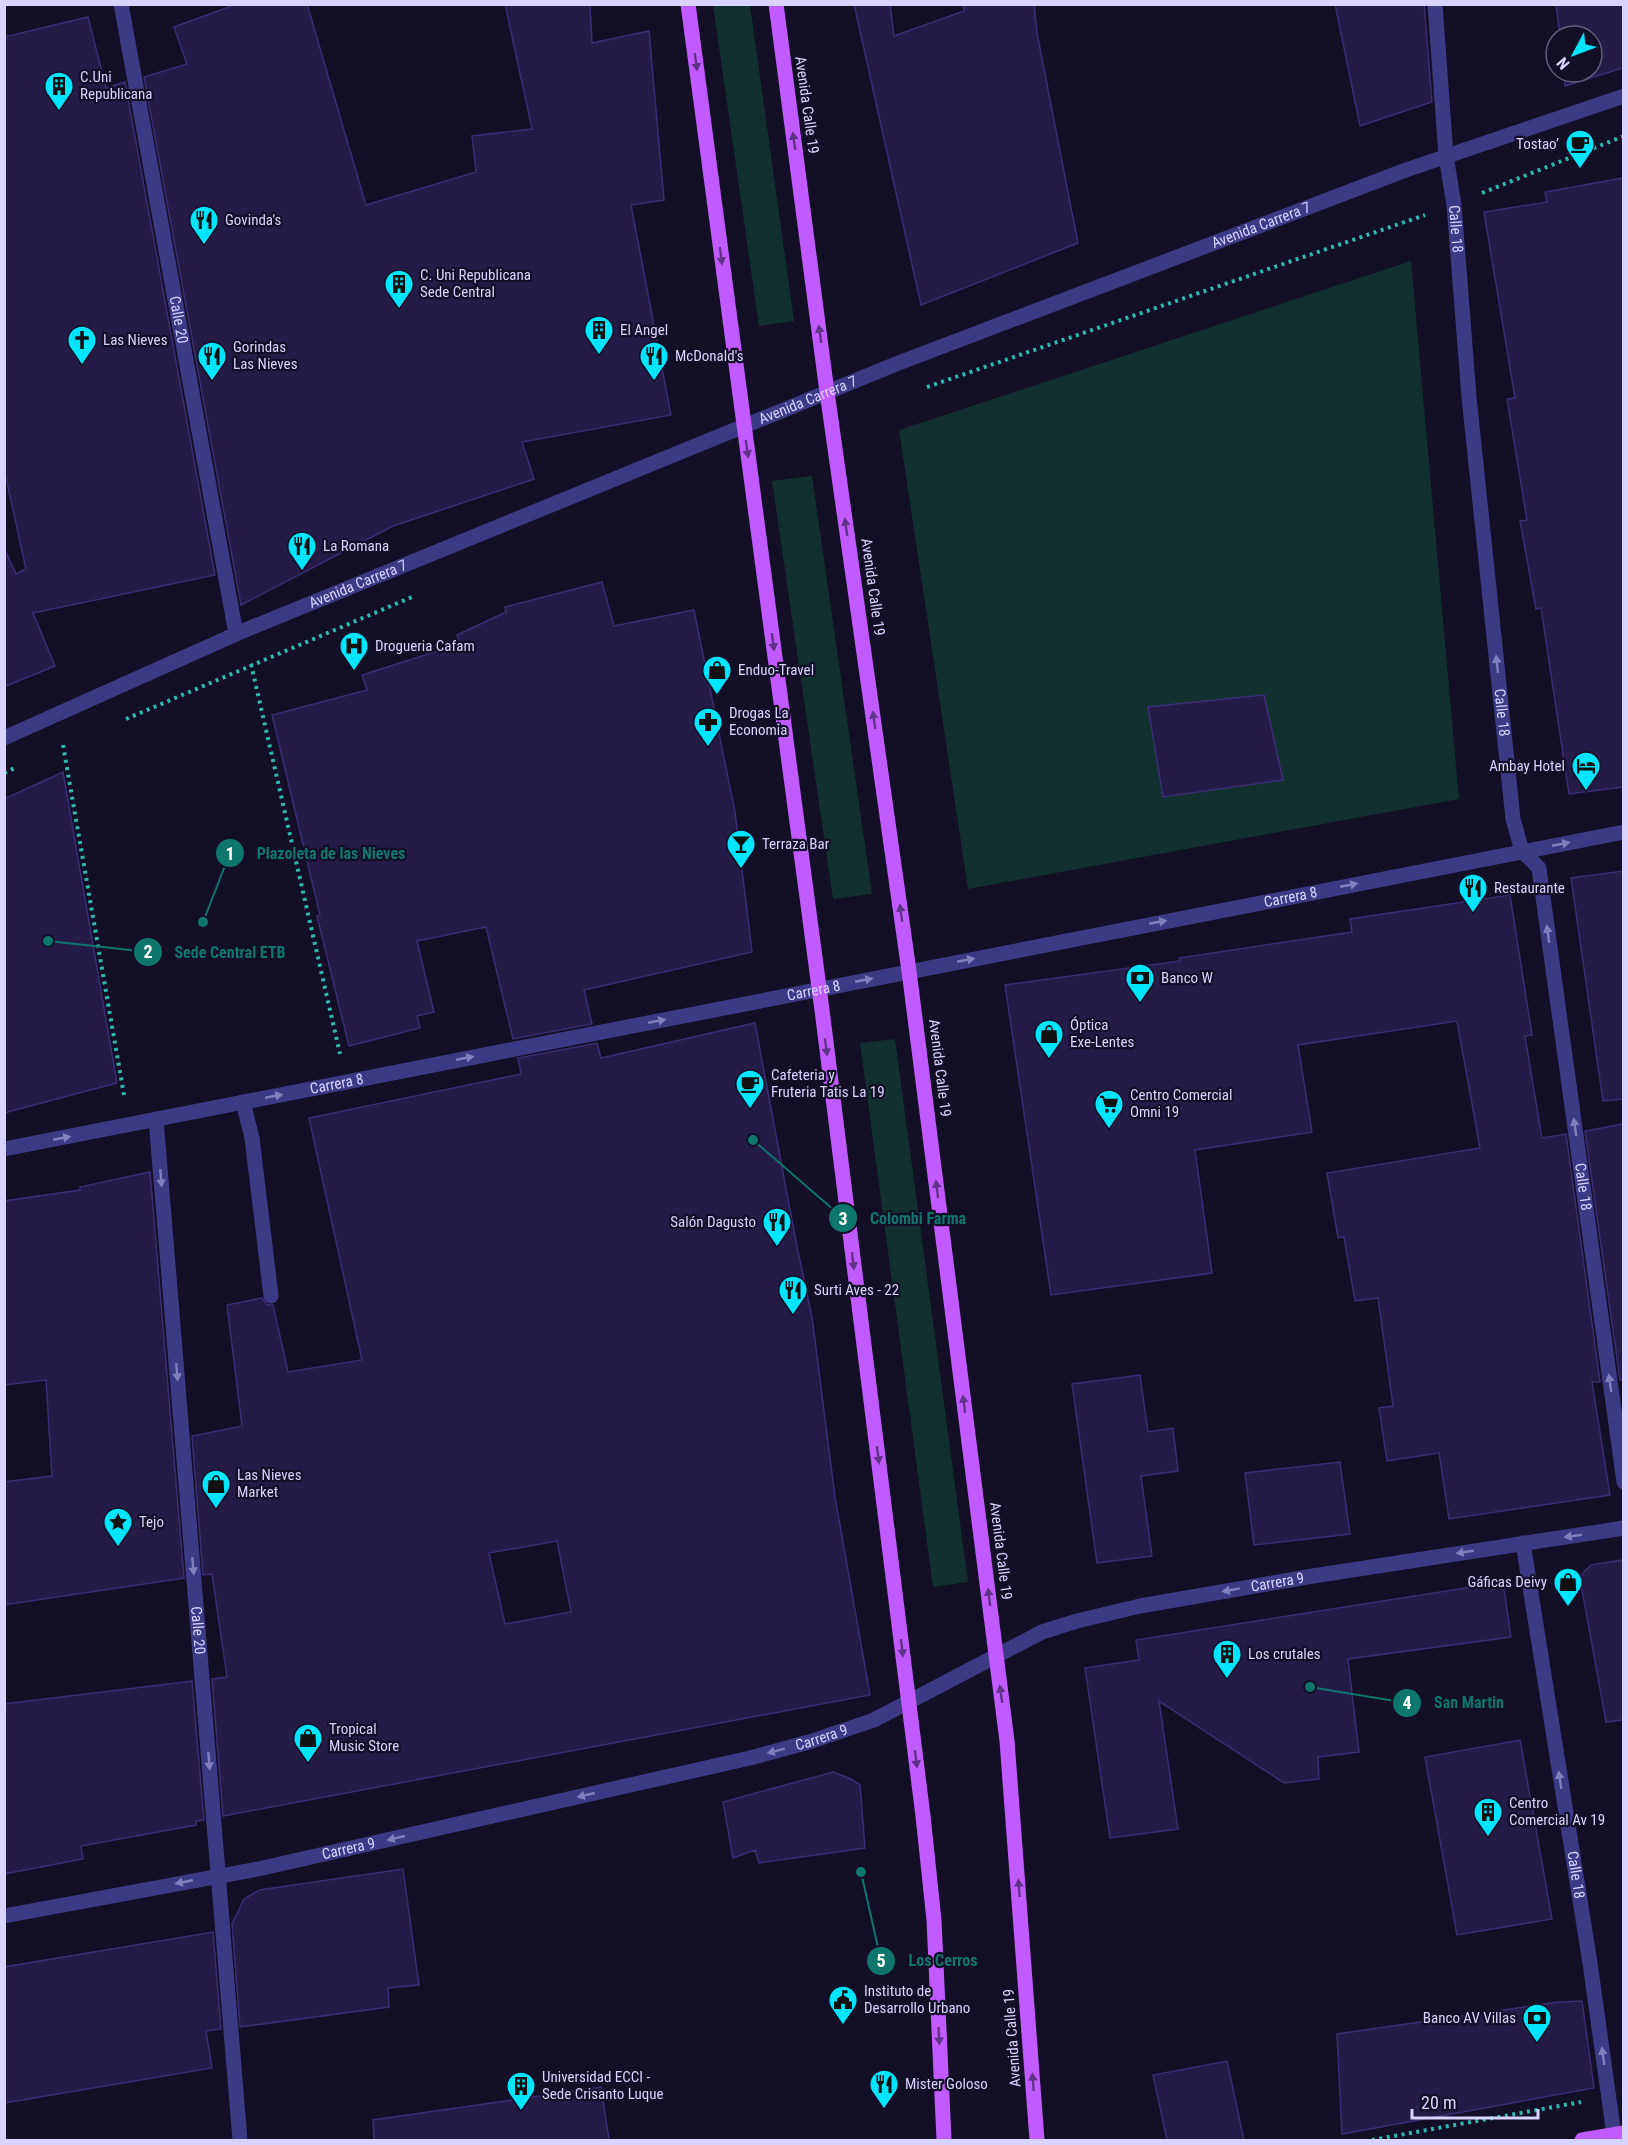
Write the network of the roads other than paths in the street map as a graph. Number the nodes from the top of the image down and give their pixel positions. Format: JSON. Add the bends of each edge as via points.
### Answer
{"nodes":[{"id":1,"x":121,"y":4,"type":"edge"},
{"id":2,"x":688,"y":4,"type":"edge"},
{"id":3,"x":776,"y":4,"type":"edge"},
{"id":4,"x":1435,"y":4,"type":"edge"},
{"id":5,"x":1623,"y":96,"type":"edge"},
{"id":6,"x":1446,"y":156,"type":"junction"},
{"id":7,"x":827,"y":392,"type":"junction"},
{"id":8,"x":744,"y":426,"type":"junction"},
{"id":9,"x":239,"y":633,"type":"junction"},
{"id":10,"x":4,"y":738,"type":"edge"},
{"id":11,"x":1623,"y":832,"type":"edge"},
{"id":12,"x":1522,"y":851,"type":"junction"},
{"id":13,"x":909,"y":971,"type":"junction"},
{"id":14,"x":819,"y":989,"type":"junction"},
{"id":15,"x":243,"y":1102,"type":"junction"},
{"id":16,"x":156,"y":1119,"type":"junction"},
{"id":17,"x":4,"y":1149,"type":"edge"},
{"id":18,"x":271,"y":1296,"type":"dead end"},
{"id":19,"x":1623,"y":1482,"type":"edge"},
{"id":20,"x":1623,"y":1528,"type":"edge"},
{"id":21,"x":1523,"y":1543,"type":"junction"},
{"id":22,"x":996,"y":1655,"type":"junction"},
{"id":23,"x":909,"y":1701,"type":"junction"},
{"id":24,"x":219,"y":1876,"type":"junction"},
{"id":25,"x":4,"y":1916,"type":"edge"},
{"id":26,"x":1619,"y":2134,"type":"edge"},
{"id":27,"x":240,"y":2140,"type":"edge"},
{"id":28,"x":944,"y":2140,"type":"edge"},
{"id":29,"x":1037,"y":2140,"type":"edge"},
{"id":30,"x":1582,"y":2140,"type":"edge"}],
"edges":[{"from":1,"to":9,"type":"street","name":"Calle 20"},
{"from":2,"to":8,"type":"main road","one_way":true},
{"from":7,"to":3,"type":"main road","name":"Avenida Calle 19","one_way":true},
{"from":4,"to":6,"type":"street","name":"Calle 18"},
{"from":5,"to":6,"type":"street","name":"Avenida Carrera 7"},
{"from":6,"to":7,"type":"street","name":"Avenida Carrera 7"},
{"from":12,"to":6,"type":"street","name":"Calle 18","one_way":true,"via":[[1513,819],[1469,397],[1454,205]]},
{"from":7,"to":8,"type":"street","name":"Avenida Carrera 7"},
{"from":13,"to":7,"type":"main road","name":"Avenida Calle 19","one_way":true},
{"from":8,"to":9,"type":"street","name":"Avenida Carrera 7"},
{"from":8,"to":14,"type":"main road","one_way":true},
{"from":9,"to":10,"type":"street","name":"Avenida Carrera 7"},
{"from":12,"to":11,"type":"street","name":"Carrera 8","one_way":true},
{"from":13,"to":12,"type":"street","name":"Carrera 8","one_way":true},
{"from":19,"to":12,"type":"street","name":"Calle 18","one_way":true,"via":[[1539,868]]},
{"from":14,"to":13,"type":"street","name":"Carrera 8","one_way":true},
{"from":22,"to":13,"type":"main road","name":"Avenida Calle 19","one_way":true},
{"from":15,"to":14,"type":"street","name":"Carrera 8","one_way":true},
{"from":14,"to":23,"type":"main road","one_way":true},
{"from":15,"to":16,"type":"street","name":"Carrera 8"},
{"from":15,"to":18,"type":"street","via":[[252,1138]]},
{"from":17,"to":16,"type":"street","name":"Carrera 8","one_way":true},
{"from":16,"to":24,"type":"street","name":"Calle 20","one_way":true},
{"from":20,"to":21,"type":"street","name":"Carrera 9","one_way":true},
{"from":21,"to":22,"type":"street","name":"Carrera 9","one_way":true,"via":[[1111,1612],[1042,1632]]},
{"from":26,"to":21,"type":"street","name":"Calle 18","one_way":true,"via":[[1609,2097]]},
{"from":22,"to":23,"type":"street","name":"Carrera 9"},
{"from":29,"to":22,"type":"main road","name":"Avenida Calle 19","one_way":true,"via":[[1008,1753]]},
{"from":23,"to":24,"type":"street","name":"Carrera 9","one_way":true,"via":[[874,1720],[750,1758]]},
{"from":23,"to":28,"type":"main road","one_way":true,"via":[[934,1920]]},
{"from":24,"to":25,"type":"street","name":"Carrera 9","one_way":true},
{"from":24,"to":27,"type":"street","name":"Calle 20"},
{"from":26,"to":30,"type":"main road"}]}
